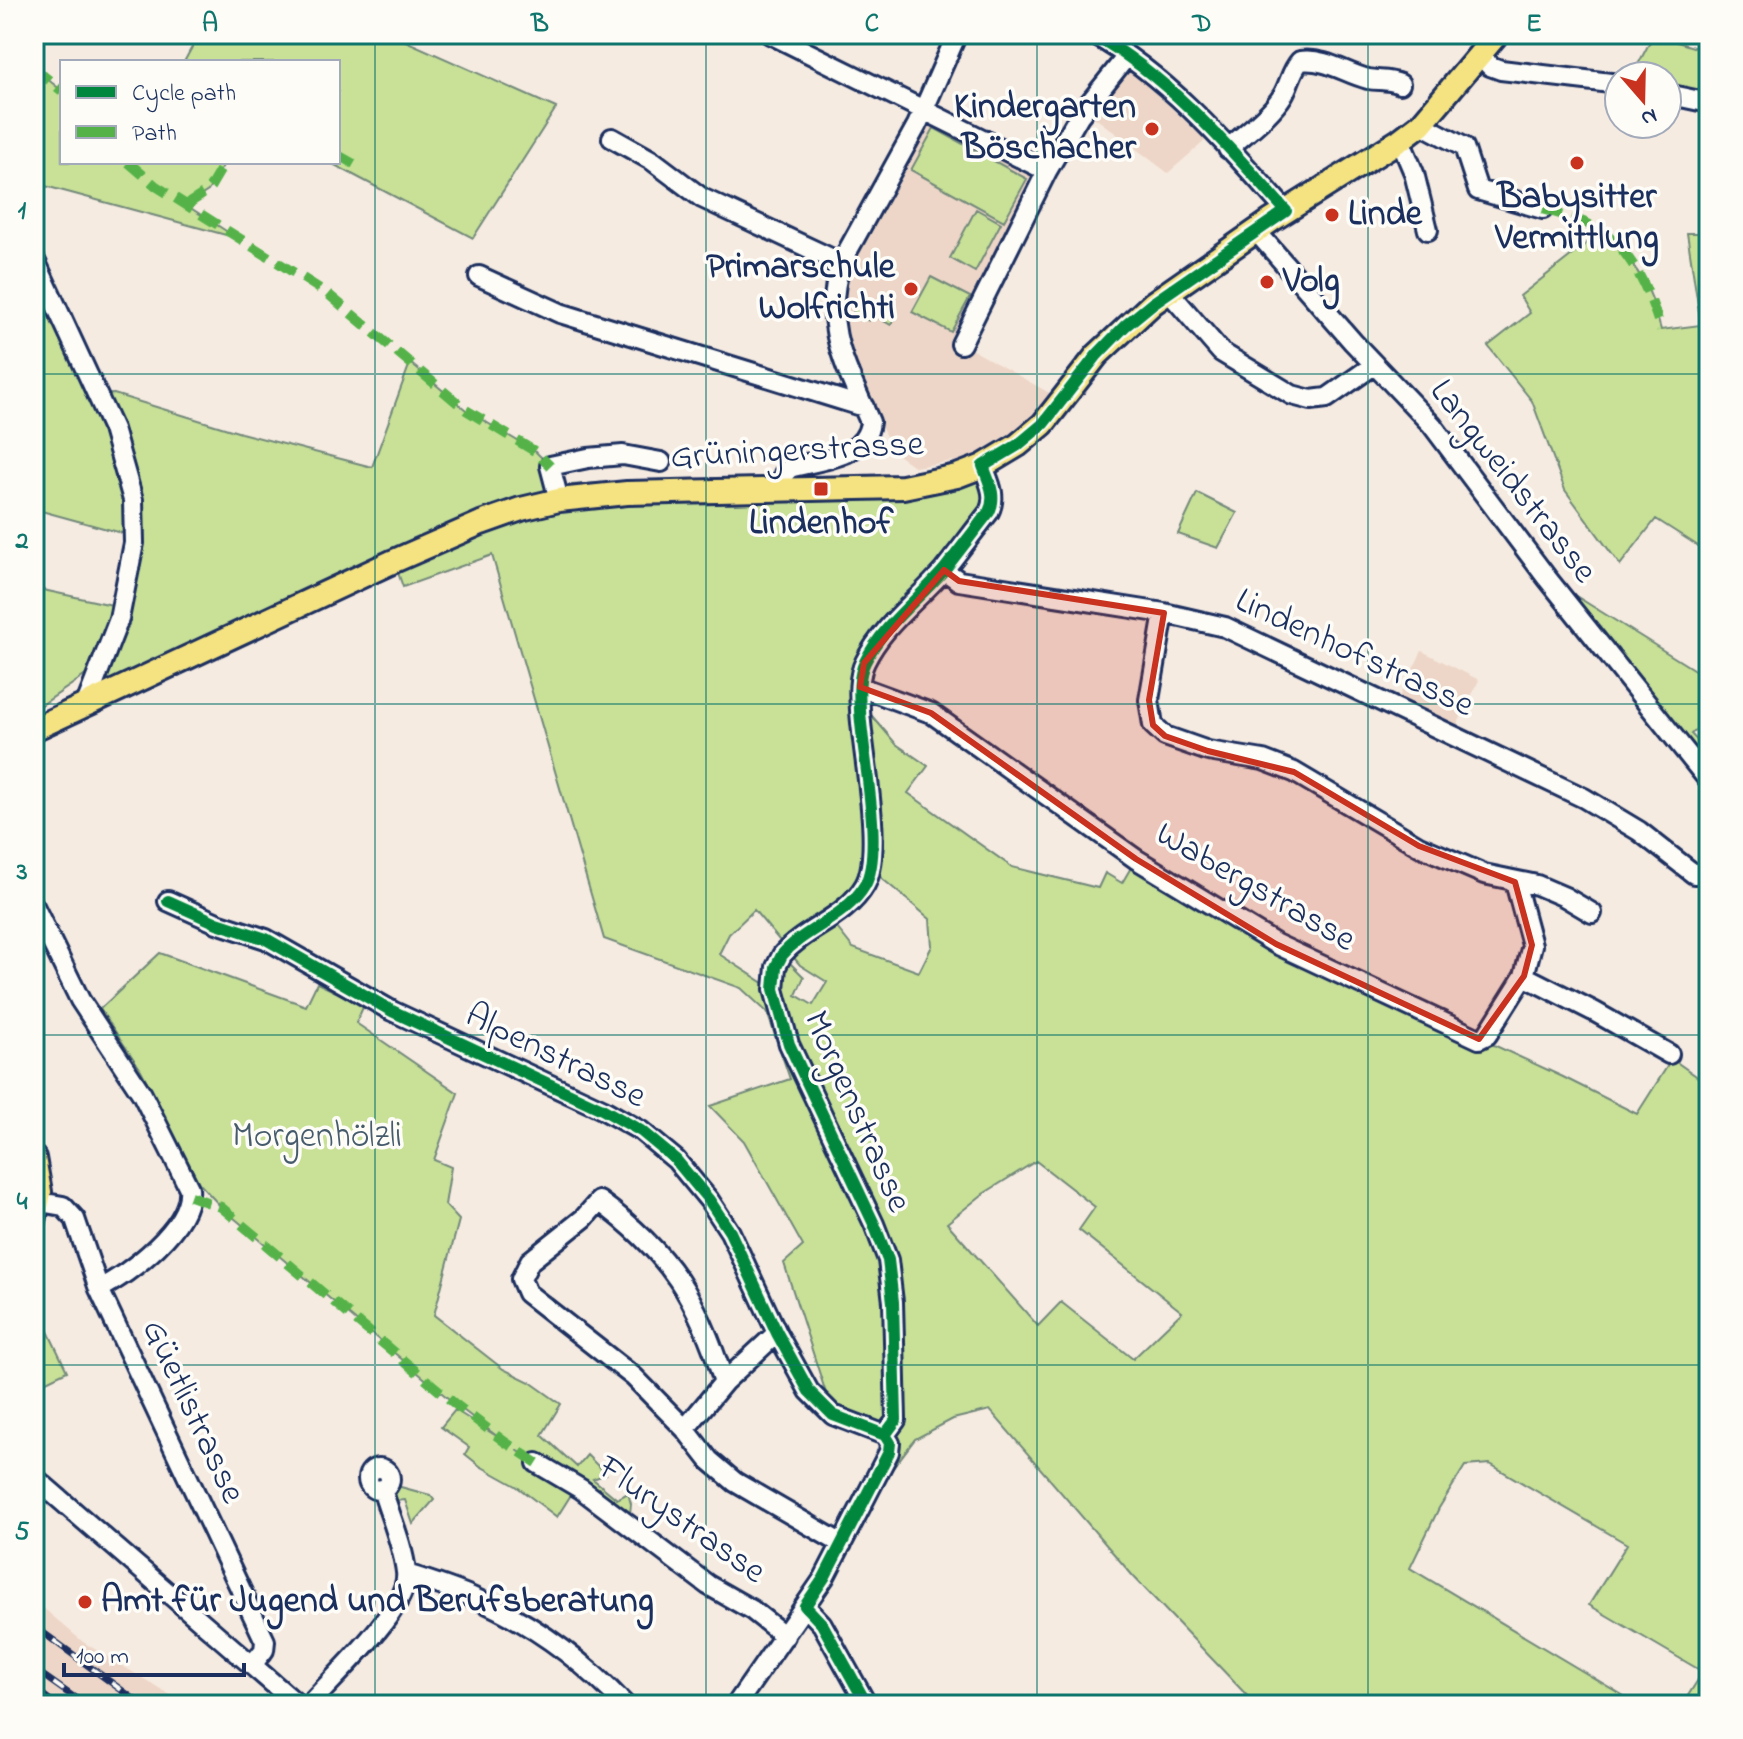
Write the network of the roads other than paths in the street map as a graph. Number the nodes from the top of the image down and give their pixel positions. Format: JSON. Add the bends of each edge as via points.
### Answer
{"nodes":[{"id":1,"x":770,"y":34,"type":"edge"},
{"id":2,"x":957,"y":34,"type":"edge"},
{"id":3,"x":1093,"y":34,"type":"edge"},
{"id":4,"x":1468,"y":34,"type":"edge"},
{"id":5,"x":1497,"y":34,"type":"edge"},
{"id":6,"x":1480,"y":55,"type":"junction"},
{"id":7,"x":1127,"y":56,"type":"junction"},
{"id":8,"x":1603,"y":82,"type":"edge"},
{"id":9,"x":1400,"y":84,"type":"dead end"},
{"id":10,"x":1683,"y":97,"type":"edge"},
{"id":11,"x":1709,"y":103,"type":"edge"},
{"id":12,"x":923,"y":109,"type":"junction"},
{"id":13,"x":1421,"y":124,"type":"junction"},
{"id":14,"x":612,"y":138,"type":"dead end"},
{"id":15,"x":1400,"y":140,"type":"junction"},
{"id":16,"x":1228,"y":149,"type":"junction"},
{"id":17,"x":1047,"y":171,"type":"junction"},
{"id":18,"x":1543,"y":209,"type":"dead end"},
{"id":19,"x":1286,"y":211,"type":"junction"},
{"id":20,"x":1428,"y":230,"type":"dead end"},
{"id":21,"x":1256,"y":231,"type":"junction"},
{"id":22,"x":34,"y":258,"type":"edge"},
{"id":23,"x":841,"y":263,"type":"junction"},
{"id":24,"x":479,"y":276,"type":"dead end"},
{"id":25,"x":1169,"y":292,"type":"junction"},
{"id":26,"x":961,"y":344,"type":"dead end"},
{"id":27,"x":1374,"y":365,"type":"junction"},
{"id":28,"x":864,"y":407,"type":"junction"},
{"id":29,"x":661,"y":462,"type":"dead end"},
{"id":30,"x":983,"y":466,"type":"junction"},
{"id":31,"x":780,"y":490,"type":"junction"},
{"id":32,"x":559,"y":500,"type":"junction"},
{"id":33,"x":944,"y":570,"type":"junction"},
{"id":34,"x":1164,"y":613,"type":"junction"},
{"id":35,"x":860,"y":687,"type":"junction"},
{"id":36,"x":86,"y":704,"type":"junction"},
{"id":37,"x":34,"y":729,"type":"edge"},
{"id":38,"x":1709,"y":781,"type":"edge"},
{"id":39,"x":1709,"y":872,"type":"edge"},
{"id":40,"x":1515,"y":882,"type":"junction"},
{"id":41,"x":168,"y":901,"type":"dead end"},
{"id":42,"x":34,"y":906,"type":"edge"},
{"id":43,"x":1592,"y":913,"type":"dead end"},
{"id":44,"x":1524,"y":976,"type":"junction"},
{"id":45,"x":1669,"y":1054,"type":"dead end"},
{"id":46,"x":34,"y":1158,"type":"edge"},
{"id":47,"x":37,"y":1212,"type":"edge"},
{"id":48,"x":99,"y":1289,"type":"junction"},
{"id":49,"x":777,"y":1333,"type":"junction"},
{"id":50,"x":724,"y":1382,"type":"junction"},
{"id":51,"x":685,"y":1429,"type":"junction"},
{"id":52,"x":885,"y":1435,"type":"junction"},
{"id":53,"x":537,"y":1463,"type":"dead end"},
{"id":54,"x":34,"y":1477,"type":"edge"},
{"id":55,"x":382,"y":1489,"type":"dead end"},
{"id":56,"x":842,"y":1544,"type":"junction"},
{"id":57,"x":407,"y":1574,"type":"junction"},
{"id":58,"x":805,"y":1606,"type":"junction"},
{"id":59,"x":785,"y":1636,"type":"junction"},
{"id":60,"x":252,"y":1665,"type":"junction"},
{"id":61,"x":298,"y":1705,"type":"edge"},
{"id":62,"x":309,"y":1705,"type":"edge"},
{"id":63,"x":625,"y":1705,"type":"edge"},
{"id":64,"x":736,"y":1705,"type":"edge"},
{"id":65,"x":867,"y":1705,"type":"edge"}],
"edges":[{"from":1,"to":12,"type":"street"},
{"from":2,"to":12,"type":"street"},
{"from":3,"to":7,"type":"street"},
{"from":4,"to":6,"type":"main road"},
{"from":5,"to":6,"type":"main road","name":"Grüningerstrasse"},
{"from":6,"to":8,"type":"street","via":[[1501,70]]},
{"from":6,"to":13,"type":"main road","name":"Grüningerstrasse"},
{"from":7,"to":16,"type":"street","via":[[1177,96]]},
{"from":7,"to":17,"type":"street","via":[[1079,116]]},
{"from":9,"to":16,"type":"street","via":[[1369,79],[1335,64],[1300,61],[1273,107]]},
{"from":10,"to":11,"type":"street"},
{"from":12,"to":17,"type":"street"},
{"from":12,"to":23,"type":"street"},
{"from":13,"to":15,"type":"main road","name":"Grüningerstrasse"},
{"from":13,"to":18,"type":"street","via":[[1464,147],[1478,190]]},
{"from":14,"to":23,"type":"street","via":[[702,198]]},
{"from":15,"to":19,"type":"main road","name":"Grüningerstrasse"},
{"from":15,"to":20,"type":"street"},
{"from":16,"to":19,"type":"street"},
{"from":17,"to":26,"type":"street"},
{"from":19,"to":21,"type":"main road","name":"Grüningerstrasse"},
{"from":21,"to":25,"type":"main road","name":"Grüningerstrasse"},
{"from":21,"to":27,"type":"street","name":"Langweidstrasse"},
{"from":22,"to":36,"type":"street","via":[[113,429],[133,500],[134,543],[119,619]]},
{"from":23,"to":28,"type":"street","via":[[833,326]]},
{"from":24,"to":28,"type":"street","via":[[560,313]]},
{"from":25,"to":27,"type":"street","via":[[1221,352],[1292,395],[1327,398]]},
{"from":25,"to":30,"type":"main road","name":"Grüningerstrasse","via":[[1116,335],[1033,433]]},
{"from":27,"to":38,"type":"street","name":"Langweidstrasse","via":[[1432,425]]},
{"from":28,"to":31,"type":"street","via":[[870,422],[861,444],[850,452],[790,468]]},
{"from":29,"to":32,"type":"street","via":[[623,455],[550,466]]},
{"from":30,"to":31,"type":"main road","name":"Grüningerstrasse","via":[[903,487]]},
{"from":30,"to":33,"type":"street","name":"Morgenstrasse","via":[[994,503]]},
{"from":31,"to":32,"type":"main road","name":"Grüningerstrasse"},
{"from":32,"to":36,"type":"main road","name":"Grüningerstrasse","via":[[467,529]]},
{"from":33,"to":34,"type":"street","name":"Lindenhofstrasse","via":[[959,581]]},
{"from":33,"to":35,"type":"street","name":"Morgenstrasse","via":[[888,628],[864,663]]},
{"from":34,"to":39,"type":"street","name":"Lindenhofstrasse","via":[[1225,627],[1317,669],[1584,798],[1639,831],[1694,874]]},
{"from":34,"to":40,"type":"street","via":[[1149,700],[1153,725],[1165,736],[1294,772],[1419,846]]},
{"from":35,"to":44,"type":"street","name":"Wabergstrasse","via":[[931,713],[1136,859],[1276,944],[1479,1039],[1487,1035]]},
{"from":35,"to":52,"type":"street","name":"Morgenstrasse","via":[[872,869],[851,902],[782,955],[774,989],[789,1044],[888,1260],[896,1420]]},
{"from":36,"to":37,"type":"main road","name":"Grüningerstrasse"},
{"from":40,"to":43,"type":"street","via":[[1537,885]]},
{"from":40,"to":44,"type":"street","name":"Wabergstrasse","via":[[1532,945]]},
{"from":41,"to":49,"type":"street","name":"Alpenstrasse","via":[[266,939],[392,1011],[641,1131],[676,1160],[709,1200],[730,1232]]},
{"from":42,"to":48,"type":"street","via":[[80,1000],[142,1094],[189,1188],[178,1222],[146,1257]]},
{"from":44,"to":45,"type":"street"},
{"from":46,"to":47,"type":"main road"},
{"from":47,"to":48,"type":"street","name":"Güetlistrasse","via":[[63,1206],[73,1215]]},
{"from":48,"to":60,"type":"street","name":"Güetlistrasse","via":[[265,1641]]},
{"from":49,"to":50,"type":"street"},
{"from":49,"to":52,"type":"street","name":"Alpenstrasse","via":[[821,1405]]},
{"from":50,"to":51,"type":"street"},
{"from":50,"to":51,"type":"street","via":[[698,1309],[681,1280],[628,1222],[599,1201],[530,1261],[521,1279],[527,1293],[634,1377]]},
{"from":51,"to":56,"type":"street","via":[[735,1482]]},
{"from":52,"to":56,"type":"street","name":"Morgenstrasse","via":[[889,1452]]},
{"from":53,"to":59,"type":"street","name":"Flurystrasse"},
{"from":54,"to":60,"type":"street"},
{"from":55,"to":57,"type":"street"},
{"from":56,"to":58,"type":"street","name":"Morgenstrasse"},
{"from":57,"to":62,"type":"street","via":[[402,1596],[389,1616]]},
{"from":57,"to":63,"type":"street","via":[[471,1596],[521,1622],[584,1667]]},
{"from":58,"to":59,"type":"street","name":"Morgenstrasse"},
{"from":58,"to":65,"type":"street","via":[[822,1624]]},
{"from":59,"to":64,"type":"street","name":"Morgenstrasse"},
{"from":60,"to":61,"type":"street"}]}
